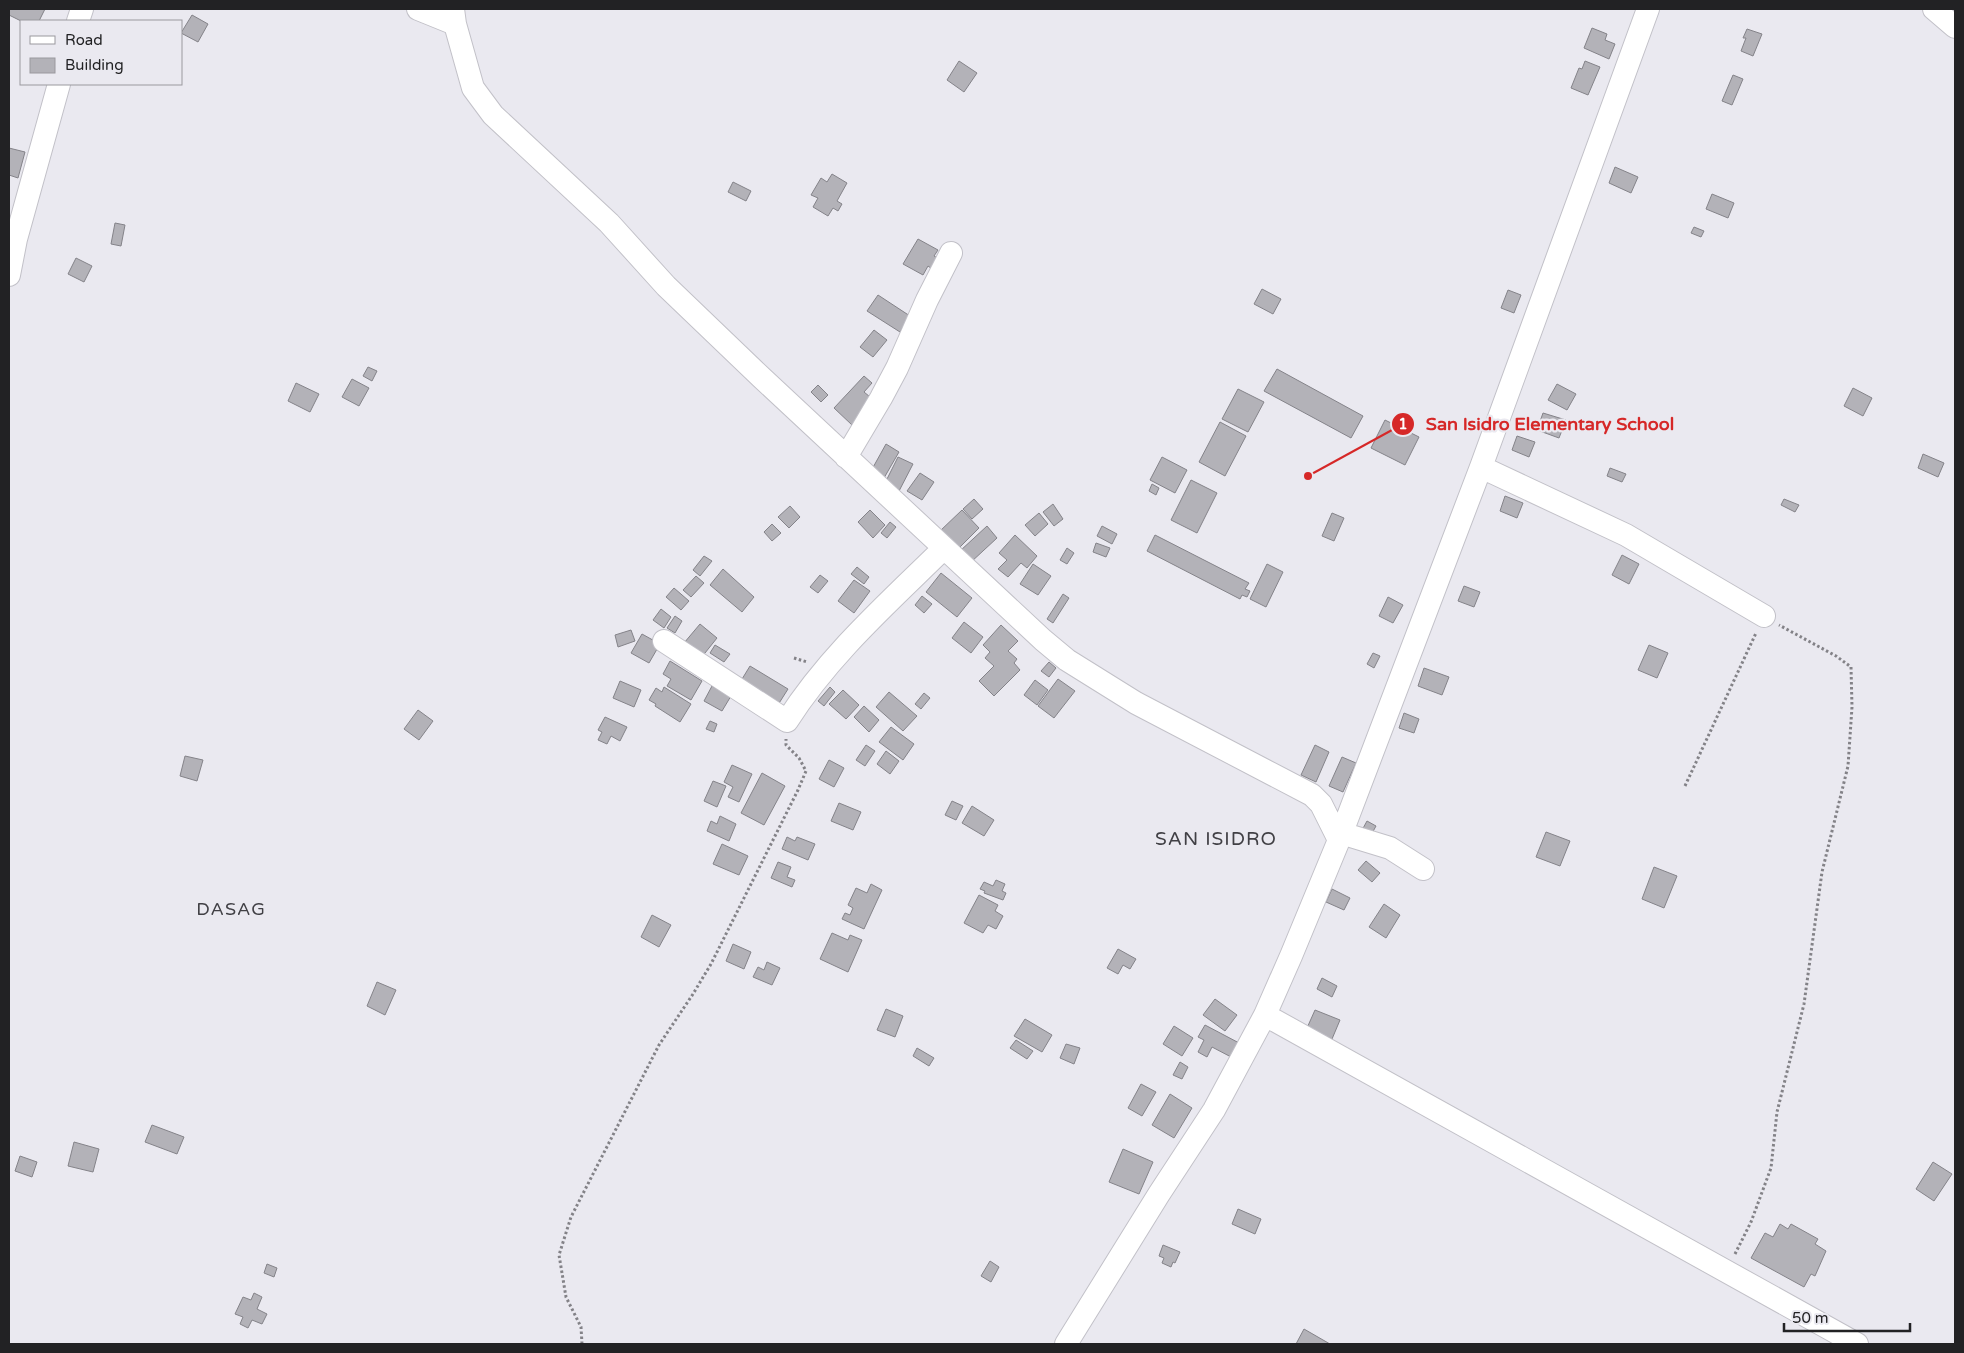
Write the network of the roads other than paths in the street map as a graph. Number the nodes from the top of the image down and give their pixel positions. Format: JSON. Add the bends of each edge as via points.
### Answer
{"nodes":[{"id":1,"x":418,"y":9,"type":"edge"},
{"id":2,"x":1648,"y":9,"type":"edge"},
{"id":3,"x":1934,"y":9,"type":"edge"},
{"id":4,"x":454,"y":16,"type":"edge"},
{"id":5,"x":1955,"y":27,"type":"edge"},
{"id":6,"x":59,"y":85,"type":"edge"},
{"id":7,"x":950,"y":253,"type":"dead end"},
{"id":8,"x":9,"y":275,"type":"edge"},
{"id":9,"x":846,"y":457,"type":"junction"},
{"id":10,"x":1481,"y":467,"type":"junction"},
{"id":11,"x":944,"y":548,"type":"junction"},
{"id":12,"x":1764,"y":616,"type":"road end"},
{"id":13,"x":664,"y":641,"type":"dead end"},
{"id":14,"x":1340,"y":836,"type":"junction"},
{"id":15,"x":1424,"y":869,"type":"dead end"},
{"id":16,"x":1265,"y":1014,"type":"junction"},
{"id":17,"x":1066,"y":1344,"type":"edge"},
{"id":18,"x":1857,"y":1344,"type":"edge"}],
"edges":[{"from":1,"to":4,"type":"street"},
{"from":2,"to":10,"type":"street"},
{"from":3,"to":5,"type":"street"},
{"from":4,"to":9,"type":"street","via":[[473,88],[493,115]]},
{"from":6,"to":8,"type":"street"},
{"from":7,"to":9,"type":"street","via":[[882,398]]},
{"from":9,"to":11,"type":"street"},
{"from":10,"to":12,"type":"street","via":[[1626,535]]},
{"from":10,"to":14,"type":"street"},
{"from":11,"to":13,"type":"street","via":[[833,658],[787,721]]},
{"from":11,"to":14,"type":"street","via":[[1067,660],[1136,703],[1312,794]]},
{"from":14,"to":15,"type":"street","via":[[1390,848]]},
{"from":14,"to":16,"type":"street"},
{"from":16,"to":17,"type":"street","via":[[1214,1110]]},
{"from":16,"to":18,"type":"street"}]}
